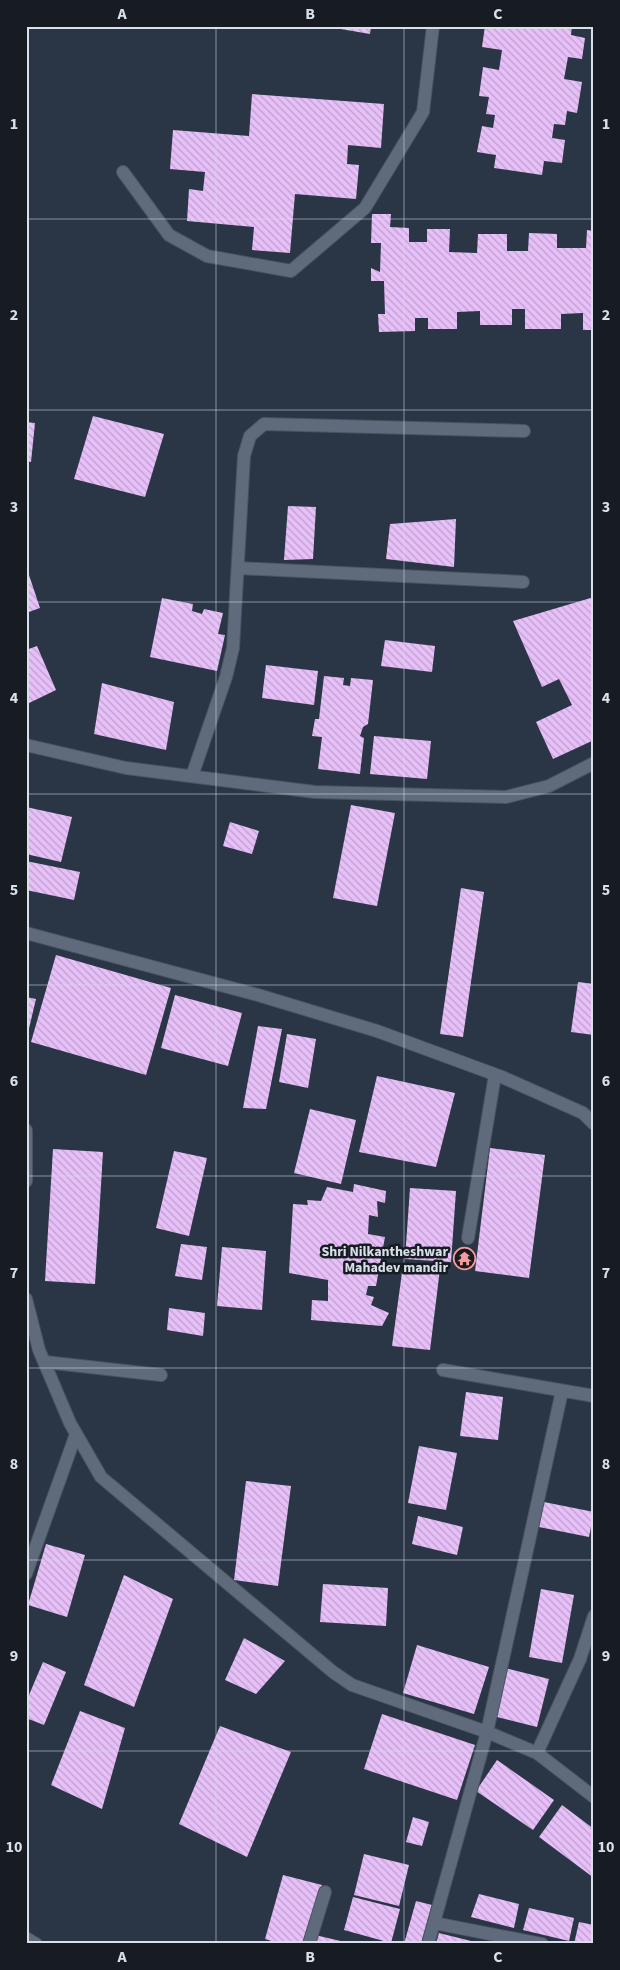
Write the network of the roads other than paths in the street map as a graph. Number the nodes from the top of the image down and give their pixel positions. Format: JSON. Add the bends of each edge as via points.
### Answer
{"nodes":[{"id":1,"x":433,"y":26,"type":"edge"},
{"id":2,"x":123,"y":172,"type":"dead end"},
{"id":3,"x":524,"y":431,"type":"dead end"},
{"id":4,"x":238,"y":568,"type":"junction"},
{"id":5,"x":523,"y":582,"type":"dead end"},
{"id":6,"x":26,"y":745,"type":"edge"},
{"id":7,"x":594,"y":763,"type":"edge"},
{"id":8,"x":192,"y":776,"type":"junction"},
{"id":9,"x":26,"y":933,"type":"edge"},
{"id":10,"x":496,"y":1075,"type":"junction"},
{"id":11,"x":588,"y":1110,"type":"edge"},
{"id":12,"x":594,"y":1124,"type":"edge"},
{"id":13,"x":26,"y":1130,"type":"edge"},
{"id":14,"x":26,"y":1181,"type":"edge"},
{"id":15,"x":468,"y":1238,"type":"dead end"},
{"id":16,"x":26,"y":1299,"type":"edge"},
{"id":17,"x":40,"y":1350,"type":"junction"},
{"id":18,"x":26,"y":1352,"type":"edge"},
{"id":19,"x":45,"y":1362,"type":"junction"},
{"id":20,"x":443,"y":1370,"type":"dead end"},
{"id":21,"x":161,"y":1375,"type":"dead end"},
{"id":22,"x":562,"y":1391,"type":"junction"},
{"id":23,"x":594,"y":1396,"type":"edge"},
{"id":24,"x":76,"y":1434,"type":"junction"},
{"id":25,"x":26,"y":1574,"type":"edge"},
{"id":26,"x":594,"y":1616,"type":"edge"},
{"id":27,"x":487,"y":1732,"type":"junction"},
{"id":28,"x":536,"y":1753,"type":"junction"},
{"id":29,"x":594,"y":1796,"type":"edge"},
{"id":30,"x":324,"y":1892,"type":"dead end"},
{"id":31,"x":434,"y":1923,"type":"junction"},
{"id":32,"x":26,"y":1938,"type":"edge"},
{"id":33,"x":36,"y":1944,"type":"edge"},
{"id":34,"x":309,"y":1944,"type":"edge"},
{"id":35,"x":428,"y":1944,"type":"edge"},
{"id":36,"x":542,"y":1944,"type":"edge"}],
"edges":[{"from":1,"to":2,"type":"street","via":[[422,112],[365,208],[290,271],[207,256],[169,235]]},
{"from":3,"to":4,"type":"street","via":[[264,424],[250,436],[244,456]]},
{"from":4,"to":5,"type":"street"},
{"from":4,"to":8,"type":"street","via":[[234,648]]},
{"from":6,"to":8,"type":"street","via":[[126,768]]},
{"from":7,"to":8,"type":"street","via":[[550,786],[506,797],[315,792]]},
{"from":9,"to":10,"type":"street","via":[[377,1031]]},
{"from":10,"to":11,"type":"street"},
{"from":10,"to":15,"type":"street"},
{"from":11,"to":12,"type":"street"},
{"from":13,"to":14,"type":"street"},
{"from":16,"to":17,"type":"street"},
{"from":17,"to":18,"type":"street"},
{"from":17,"to":19,"type":"street"},
{"from":19,"to":21,"type":"street"},
{"from":19,"to":24,"type":"street"},
{"from":20,"to":22,"type":"street"},
{"from":22,"to":23,"type":"street"},
{"from":22,"to":27,"type":"street"},
{"from":24,"to":25,"type":"street"},
{"from":24,"to":27,"type":"street","via":[[100,1477],[346,1681]]},
{"from":26,"to":28,"type":"street","via":[[580,1659]]},
{"from":27,"to":28,"type":"street"},
{"from":27,"to":31,"type":"street"},
{"from":28,"to":29,"type":"street"},
{"from":30,"to":34,"type":"street"},
{"from":31,"to":35,"type":"street"},
{"from":31,"to":36,"type":"street"},
{"from":32,"to":33,"type":"street"}]}
